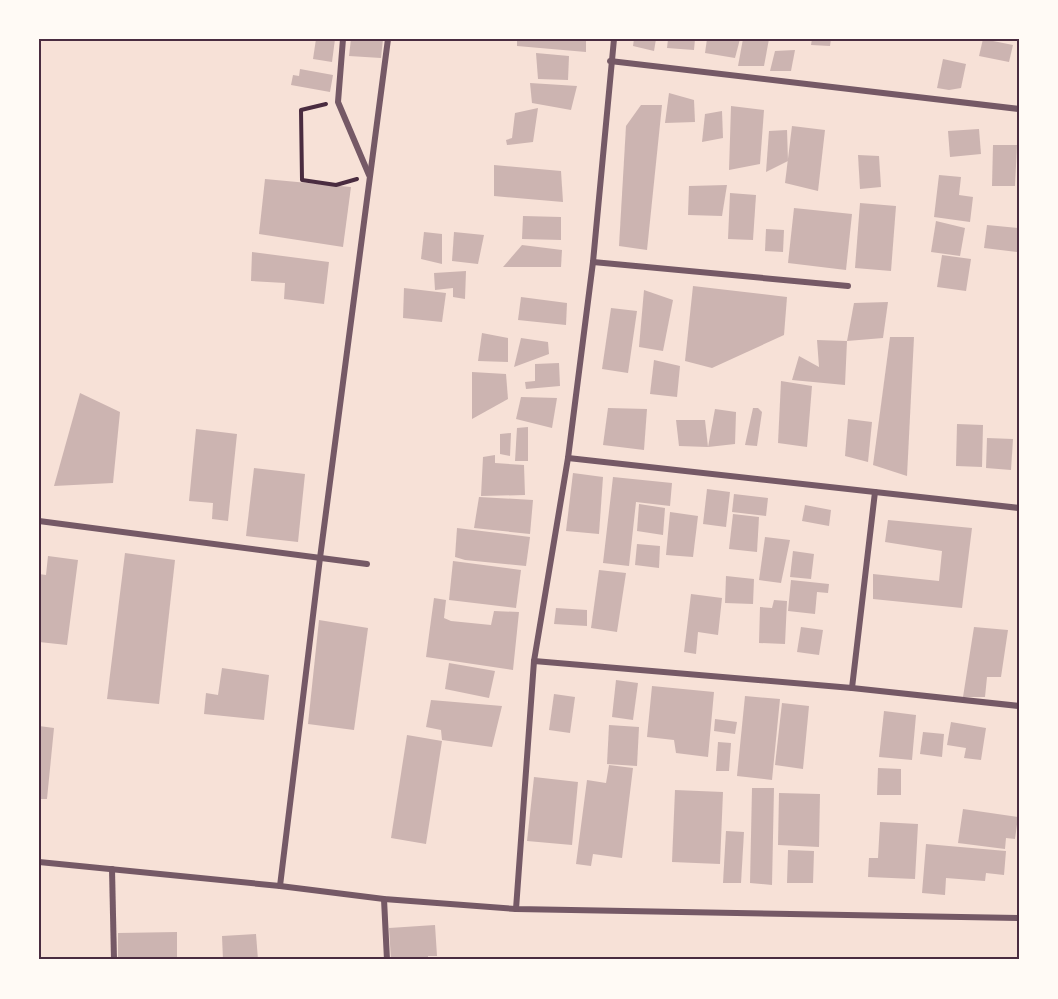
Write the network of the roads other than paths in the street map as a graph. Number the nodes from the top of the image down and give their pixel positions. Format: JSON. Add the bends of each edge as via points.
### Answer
{"nodes":[{"id":1,"x":343,"y":39,"type":"edge"},
{"id":2,"x":388,"y":39,"type":"edge"},
{"id":3,"x":614,"y":39,"type":"edge"},
{"id":4,"x":610,"y":61,"type":"junction"},
{"id":5,"x":1019,"y":109,"type":"edge"},
{"id":6,"x":369,"y":176,"type":"junction"},
{"id":7,"x":593,"y":262,"type":"junction"},
{"id":8,"x":848,"y":286,"type":"dead end"},
{"id":9,"x":568,"y":458,"type":"junction"},
{"id":10,"x":875,"y":492,"type":"junction"},
{"id":11,"x":1019,"y":508,"type":"edge"},
{"id":12,"x":39,"y":521,"type":"edge"},
{"id":13,"x":320,"y":558,"type":"junction"},
{"id":14,"x":367,"y":564,"type":"dead end"},
{"id":15,"x":534,"y":660,"type":"junction"},
{"id":16,"x":852,"y":688,"type":"junction"},
{"id":17,"x":1019,"y":706,"type":"edge"},
{"id":18,"x":39,"y":862,"type":"edge"},
{"id":19,"x":112,"y":869,"type":"junction"},
{"id":20,"x":280,"y":886,"type":"junction"},
{"id":21,"x":384,"y":899,"type":"junction"},
{"id":22,"x":516,"y":909,"type":"junction"},
{"id":23,"x":1019,"y":918,"type":"edge"},
{"id":24,"x":114,"y":960,"type":"edge"},
{"id":25,"x":387,"y":960,"type":"edge"}],
"edges":[{"from":1,"to":6,"type":"street","via":[[338,102]]},
{"from":2,"to":6,"type":"street"},
{"from":3,"to":4,"type":"street"},
{"from":4,"to":5,"type":"street"},
{"from":4,"to":7,"type":"street"},
{"from":6,"to":13,"type":"street"},
{"from":7,"to":8,"type":"street"},
{"from":7,"to":9,"type":"street"},
{"from":9,"to":10,"type":"street"},
{"from":9,"to":15,"type":"street"},
{"from":10,"to":11,"type":"street"},
{"from":10,"to":16,"type":"street"},
{"from":12,"to":13,"type":"street"},
{"from":13,"to":14,"type":"street"},
{"from":13,"to":20,"type":"street"},
{"from":15,"to":16,"type":"street"},
{"from":15,"to":22,"type":"street"},
{"from":16,"to":17,"type":"street"},
{"from":18,"to":19,"type":"street"},
{"from":19,"to":20,"type":"street"},
{"from":19,"to":24,"type":"street"},
{"from":20,"to":21,"type":"street"},
{"from":21,"to":22,"type":"street"},
{"from":21,"to":25,"type":"street"},
{"from":22,"to":23,"type":"street"}]}
